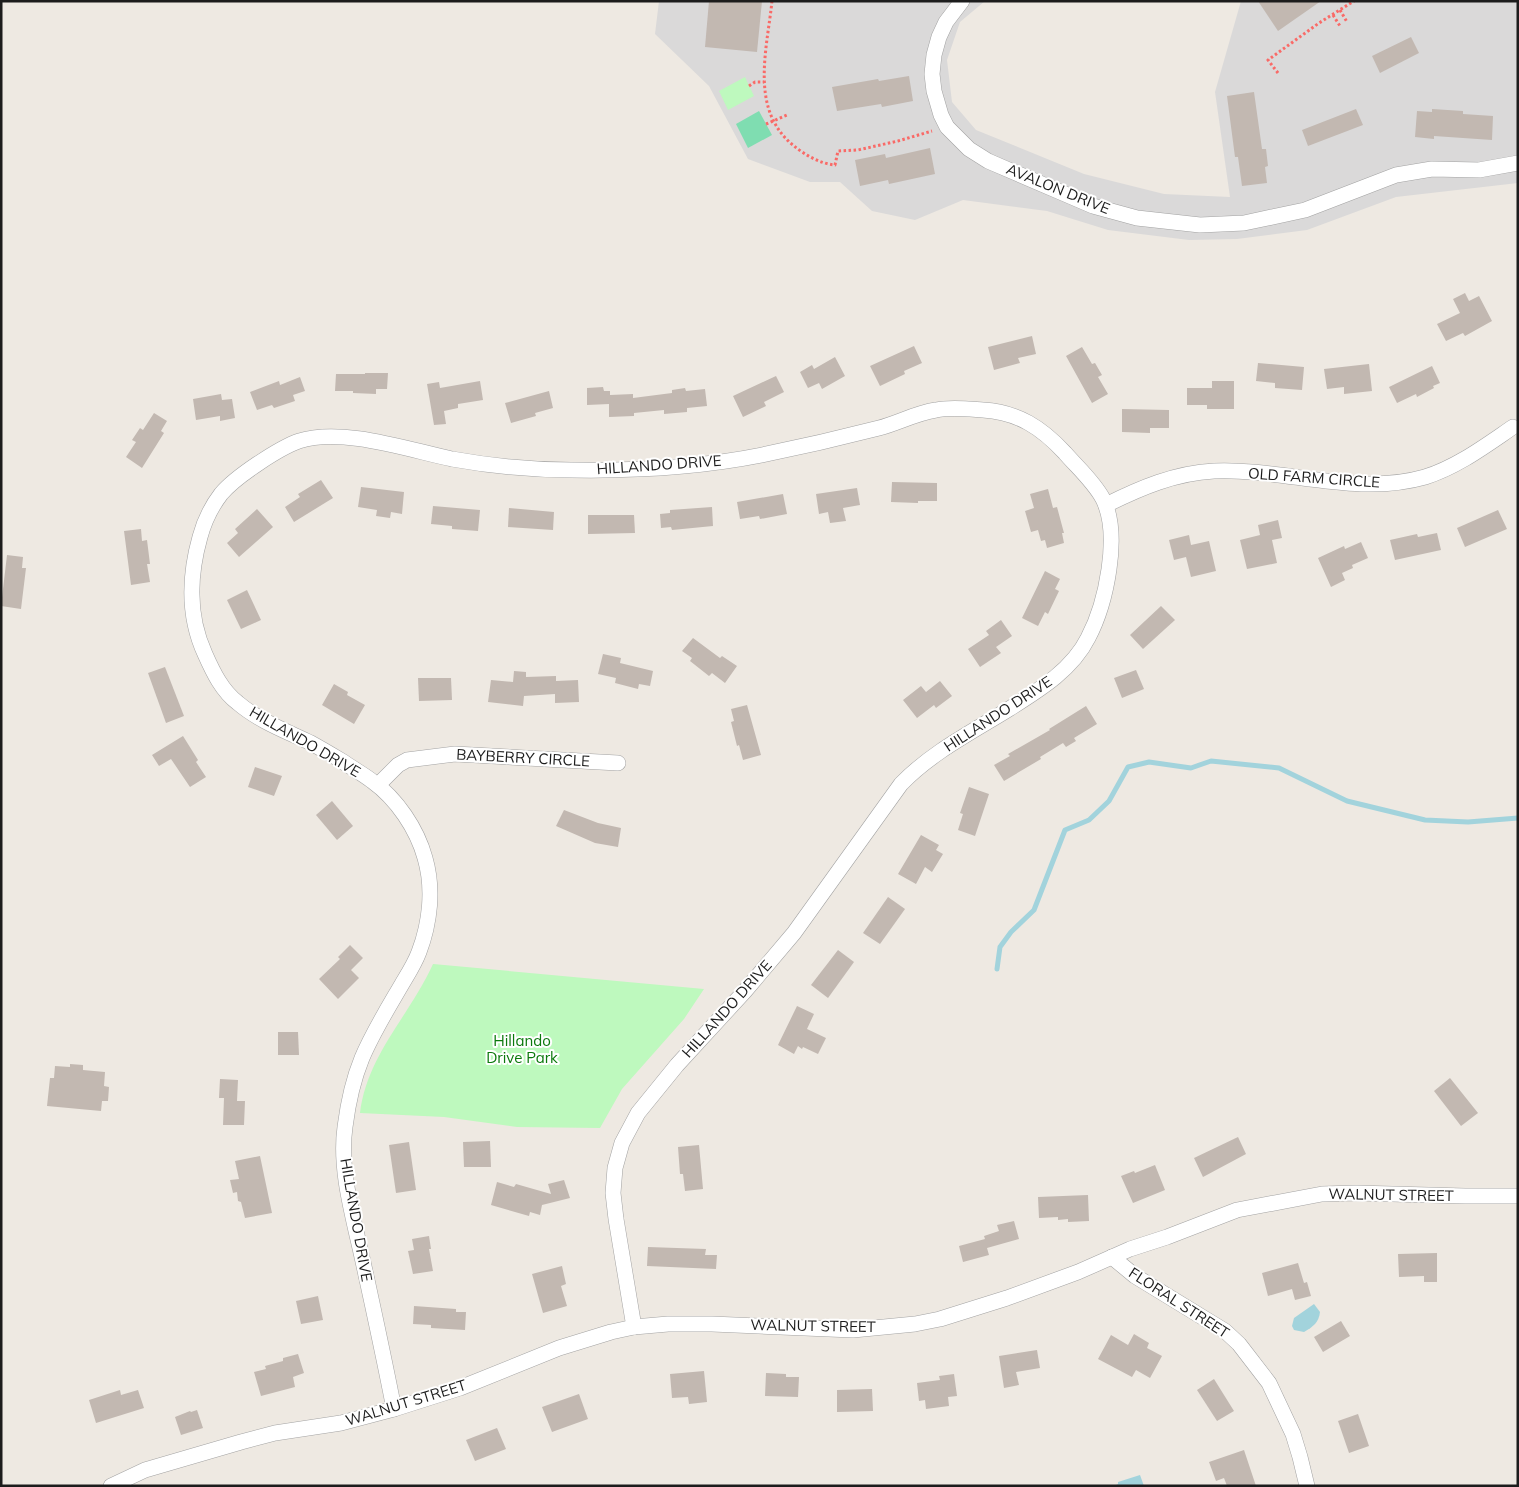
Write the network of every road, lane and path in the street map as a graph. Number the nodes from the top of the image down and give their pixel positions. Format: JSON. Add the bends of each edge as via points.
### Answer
{"nodes":[{"id":1,"x":772,"y":1,"type":"edge"},
{"id":2,"x":962,"y":1,"type":"edge"},
{"id":3,"x":1354,"y":1,"type":"edge"},
{"id":4,"x":1340,"y":10,"type":"junction"},
{"id":5,"x":1333,"y":15,"type":"junction"},
{"id":6,"x":1347,"y":22,"type":"dead end"},
{"id":7,"x":1340,"y":26,"type":"dead end"},
{"id":8,"x":1278,"y":73,"type":"dead end"},
{"id":9,"x":764,"y":82,"type":"junction"},
{"id":10,"x":749,"y":86,"type":"dead end"},
{"id":11,"x":787,"y":115,"type":"dead end"},
{"id":12,"x":774,"y":121,"type":"junction"},
{"id":13,"x":766,"y":124,"type":"dead end"},
{"id":14,"x":938,"y":132,"type":"dead end"},
{"id":15,"x":1518,"y":163,"type":"edge"},
{"id":16,"x":1513,"y":427,"type":"dead end"},
{"id":17,"x":1106,"y":505,"type":"junction"},
{"id":18,"x":618,"y":762,"type":"dead end"},
{"id":19,"x":378,"y":785,"type":"junction"},
{"id":20,"x":1518,"y":1196,"type":"edge"},
{"id":21,"x":1112,"y":1257,"type":"junction"},
{"id":22,"x":634,"y":1327,"type":"junction"},
{"id":23,"x":394,"y":1409,"type":"junction"},
{"id":24,"x":111,"y":1486,"type":"edge"},
{"id":25,"x":1307,"y":1486,"type":"edge"}],
"edges":[{"from":1,"to":9,"type":"path"},
{"from":2,"to":15,"type":"street","name":"AVALON DRIVE","via":[[946,22],[934,55],[934,91],[947,127],[969,149],[988,161],[1093,206],[1137,218],[1200,225],[1244,223],[1305,210],[1396,175],[1432,169],[1479,170]]},
{"from":3,"to":4,"type":"path"},
{"from":4,"to":5,"type":"path"},
{"from":4,"to":6,"type":"path"},
{"from":5,"to":7,"type":"path"},
{"from":5,"to":8,"type":"path","via":[[1268,60]]},
{"from":9,"to":10,"type":"path","via":[[754,82]]},
{"from":9,"to":12,"type":"path","via":[[766,100]]},
{"from":11,"to":12,"type":"path"},
{"from":12,"to":13,"type":"path"},
{"from":12,"to":14,"type":"path","via":[[780,132],[804,154],[831,165],[836,165],[838,151],[858,150],[931,131]]},
{"from":16,"to":17,"type":"street","name":"OLD FARM CIRCLE","via":[[1446,469],[1406,481],[1352,484],[1214,471],[1158,482]]},
{"from":17,"to":19,"type":"street","name":"HILLANDO DRIVE","via":[[1088,478],[1043,432],[1009,413],[987,410],[939,409],[879,428],[757,456],[656,468],[526,469],[460,460],[357,437],[316,437],[296,442],[269,456],[230,485],[212,507],[195,557],[191,592],[194,622],[212,669],[237,703],[264,721],[320,747]]},
{"from":17,"to":22,"type":"street","name":"HILLANDO DRIVE","via":[[1111,524],[1110,566],[1098,618],[1075,659],[1054,679],[934,755],[906,778],[794,933],[638,1113],[622,1143],[613,1193]]},
{"from":18,"to":19,"type":"street","name":"BAYBERRY CIRCLE","via":[[455,754],[407,760]]},
{"from":19,"to":23,"type":"street","name":"HILLANDO DRIVE","via":[[415,830],[426,861],[431,891],[418,956],[361,1059],[344,1133],[344,1160],[353,1215]]},
{"from":20,"to":21,"type":"street","name":"WALNUT STREET","via":[[1322,1194],[1237,1210]]},
{"from":21,"to":22,"type":"street","name":"WALNUT STREET","via":[[1007,1298],[915,1324],[853,1330],[712,1324]]},
{"from":21,"to":25,"type":"street","name":"FLORAL STREET","via":[[1135,1276],[1225,1331],[1239,1344],[1269,1383],[1293,1434]]},
{"from":22,"to":23,"type":"street","name":"WALNUT STREET","via":[[559,1348],[460,1388]]},
{"from":23,"to":24,"type":"street","name":"WALNUT STREET","via":[[240,1442],[145,1470]]}]}
